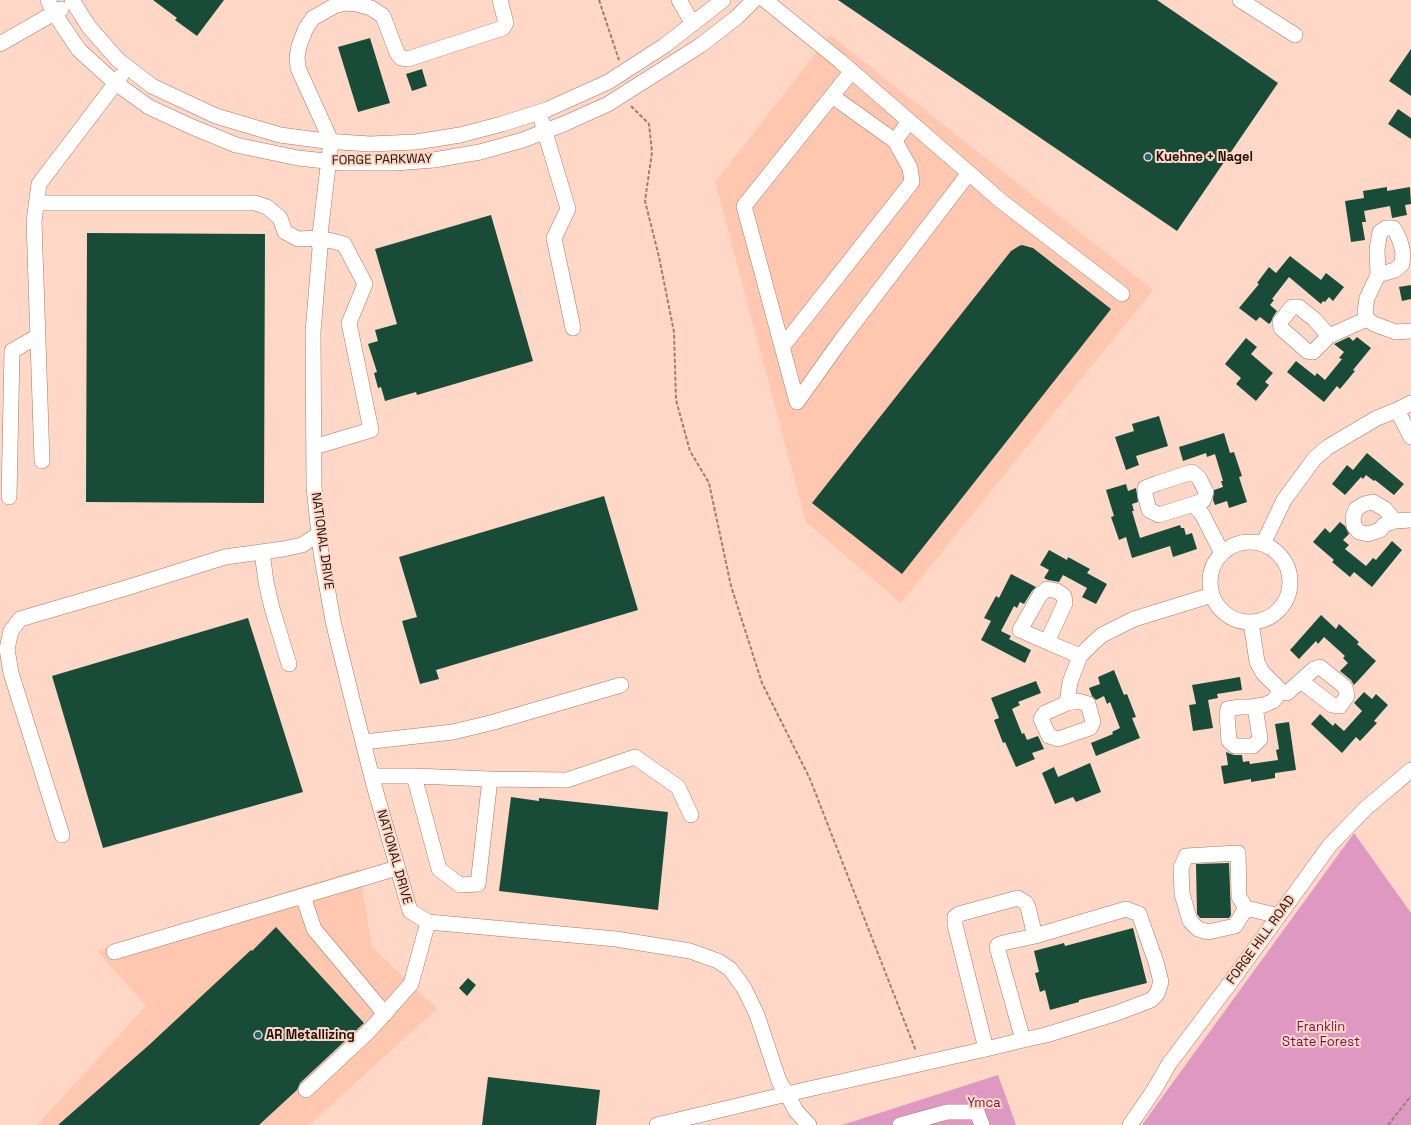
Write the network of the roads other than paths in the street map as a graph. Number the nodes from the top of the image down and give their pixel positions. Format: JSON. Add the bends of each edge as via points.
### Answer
{"nodes":[{"id":1,"x":500,"y":0,"type":"edge"},
{"id":2,"x":679,"y":0,"type":"edge"},
{"id":3,"x":723,"y":0,"type":"edge"},
{"id":4,"x":754,"y":0,"type":"edge"},
{"id":5,"x":765,"y":0,"type":"edge"},
{"id":6,"x":1240,"y":0,"type":"edge"},
{"id":7,"x":74,"y":1,"type":"edge"},
{"id":8,"x":51,"y":6,"type":"edge"},
{"id":9,"x":693,"y":24,"type":"junction"},
{"id":10,"x":1295,"y":35,"type":"dead end"},
{"id":11,"x":0,"y":44,"type":"edge"},
{"id":12,"x":128,"y":68,"type":"junction"},
{"id":13,"x":621,"y":68,"type":"junction"},
{"id":14,"x":852,"y":72,"type":"junction"},
{"id":15,"x":116,"y":83,"type":"junction"},
{"id":16,"x":832,"y":96,"type":"junction"},
{"id":17,"x":627,"y":98,"type":"junction"},
{"id":18,"x":539,"y":112,"type":"junction"},
{"id":19,"x":909,"y":121,"type":"junction"},
{"id":20,"x":545,"y":131,"type":"junction"},
{"id":21,"x":331,"y":141,"type":"junction"},
{"id":22,"x":895,"y":141,"type":"junction"},
{"id":23,"x":329,"y":161,"type":"junction"},
{"id":24,"x":969,"y":173,"type":"junction"},
{"id":25,"x":36,"y":204,"type":"junction"},
{"id":26,"x":320,"y":238,"type":"junction"},
{"id":27,"x":1378,"y":275,"type":"dead end"},
{"id":28,"x":1122,"y":294,"type":"dead end"},
{"id":29,"x":1367,"y":319,"type":"junction"},
{"id":30,"x":573,"y":328,"type":"dead end"},
{"id":31,"x":1411,"y":331,"type":"edge"},
{"id":32,"x":38,"y":336,"type":"junction"},
{"id":33,"x":1329,"y":336,"type":"dead end"},
{"id":34,"x":782,"y":347,"type":"junction"},
{"id":35,"x":1411,"y":403,"type":"edge"},
{"id":36,"x":1397,"y":410,"type":"junction"},
{"id":37,"x":1411,"y":437,"type":"edge"},
{"id":38,"x":314,"y":447,"type":"junction"},
{"id":39,"x":42,"y":461,"type":"dead end"},
{"id":40,"x":9,"y":497,"type":"dead end"},
{"id":41,"x":1194,"y":505,"type":"dead end"},
{"id":42,"x":1411,"y":520,"type":"edge"},
{"id":43,"x":1395,"y":521,"type":"dead end"},
{"id":44,"x":319,"y":534,"type":"junction"},
{"id":45,"x":1263,"y":544,"type":"junction"},
{"id":46,"x":262,"y":552,"type":"junction"},
{"id":47,"x":1222,"y":553,"type":"junction"},
{"id":48,"x":1212,"y":595,"type":"junction"},
{"id":49,"x":1251,"y":622,"type":"junction"},
{"id":50,"x":1047,"y":642,"type":"dead end"},
{"id":51,"x":1080,"y":656,"type":"junction"},
{"id":52,"x":289,"y":664,"type":"dead end"},
{"id":53,"x":1301,"y":681,"type":"dead end"},
{"id":54,"x":621,"y":685,"type":"dead end"},
{"id":55,"x":1282,"y":691,"type":"junction"},
{"id":56,"x":1067,"y":703,"type":"dead end"},
{"id":57,"x":1255,"y":707,"type":"dead end"},
{"id":58,"x":364,"y":742,"type":"junction"},
{"id":59,"x":1411,"y":770,"type":"edge"},
{"id":60,"x":372,"y":776,"type":"junction"},
{"id":61,"x":414,"y":776,"type":"junction"},
{"id":62,"x":490,"y":779,"type":"junction"},
{"id":63,"x":691,"y":816,"type":"dead end"},
{"id":64,"x":62,"y":835,"type":"dead end"},
{"id":65,"x":397,"y":868,"type":"junction"},
{"id":66,"x":303,"y":896,"type":"junction"},
{"id":67,"x":1246,"y":908,"type":"junction"},
{"id":68,"x":1279,"y":916,"type":"junction"},
{"id":69,"x":428,"y":922,"type":"junction"},
{"id":70,"x":1035,"y":936,"type":"junction"},
{"id":71,"x":114,"y":952,"type":"dead end"},
{"id":72,"x":384,"y":1014,"type":"junction"},
{"id":73,"x":1023,"y":1040,"type":"junction"},
{"id":74,"x":986,"y":1049,"type":"junction"},
{"id":75,"x":306,"y":1090,"type":"dead end"},
{"id":76,"x":787,"y":1094,"type":"junction"},
{"id":77,"x":979,"y":1118,"type":"edge"},
{"id":78,"x":657,"y":1125,"type":"edge"},
{"id":79,"x":809,"y":1125,"type":"edge"},
{"id":80,"x":900,"y":1125,"type":"edge"},
{"id":81,"x":1130,"y":1125,"type":"edge"}],
"edges":[{"from":1,"to":21,"type":"street","via":[[506,23],[503,28],[408,59],[401,58],[397,53],[383,16],[371,8],[346,3],[334,6],[313,18],[299,46],[298,68]]},
{"from":2,"to":9,"type":"street"},
{"from":3,"to":9,"type":"street","name":"FORGE PARKWAY"},
{"from":4,"to":17,"type":"street","name":"FORGE PARKWAY","via":[[701,45]]},
{"from":5,"to":14,"type":"street"},
{"from":6,"to":10,"type":"street"},
{"from":7,"to":8,"type":"street"},
{"from":7,"to":12,"type":"street","name":"FORGE PARKWAY","via":[[89,27]]},
{"from":8,"to":11,"type":"street"},
{"from":8,"to":15,"type":"street","name":"FORGE PARKWAY","via":[[80,50]]},
{"from":9,"to":13,"type":"street","name":"FORGE PARKWAY","via":[[664,46]]},
{"from":12,"to":15,"type":"street"},
{"from":12,"to":21,"type":"street","name":"FORGE PARKWAY","via":[[152,86],[216,116],[280,134]]},
{"from":13,"to":17,"type":"street"},
{"from":13,"to":18,"type":"street","name":"FORGE PARKWAY","via":[[608,82]]},
{"from":14,"to":16,"type":"street"},
{"from":14,"to":19,"type":"street"},
{"from":15,"to":23,"type":"street","name":"FORGE PARKWAY","via":[[149,106],[236,145],[298,158]]},
{"from":15,"to":25,"type":"street","via":[[39,184]]},
{"from":16,"to":22,"type":"street"},
{"from":16,"to":34,"type":"street","via":[[744,206]]},
{"from":17,"to":20,"type":"street","name":"FORGE PARKWAY"},
{"from":18,"to":20,"type":"street"},
{"from":18,"to":21,"type":"street","name":"FORGE PARKWAY","via":[[460,135],[416,142],[370,144]]},
{"from":19,"to":22,"type":"street"},
{"from":19,"to":24,"type":"street"},
{"from":20,"to":23,"type":"street","name":"FORGE PARKWAY","via":[[480,152],[434,160],[395,163]]},
{"from":20,"to":30,"type":"street","via":[[568,209],[554,238]]},
{"from":21,"to":23,"type":"street","name":"NATIONAL DRIVE"},
{"from":22,"to":34,"type":"street","via":[[910,168],[912,182]]},
{"from":23,"to":26,"type":"street","name":"NATIONAL DRIVE"},
{"from":24,"to":28,"type":"street","via":[[1001,201]]},
{"from":24,"to":34,"type":"street","via":[[797,402]]},
{"from":25,"to":26,"type":"street","via":[[255,203],[267,207],[280,218],[285,232],[298,239]]},
{"from":25,"to":32,"type":"street","via":[[34,221]]},
{"from":26,"to":38,"type":"street","name":"NATIONAL DRIVE","via":[[313,332]]},
{"from":26,"to":38,"type":"street","via":[[344,244],[365,284],[349,323],[372,430]]},
{"from":27,"to":29,"type":"street","via":[[1367,298]]},
{"from":29,"to":31,"type":"street","via":[[1396,332]]},
{"from":29,"to":33,"type":"street"},
{"from":32,"to":39,"type":"street"},
{"from":32,"to":40,"type":"street","via":[[12,351]]},
{"from":35,"to":36,"type":"street"},
{"from":36,"to":37,"type":"street"},
{"from":36,"to":45,"type":"street","via":[[1377,418],[1328,447],[1316,458],[1284,500]]},
{"from":38,"to":44,"type":"street","name":"NATIONAL DRIVE","via":[[314,487]]},
{"from":41,"to":47,"type":"street","via":[[1202,514]]},
{"from":42,"to":43,"type":"street"},
{"from":44,"to":46,"type":"street","via":[[302,545]]},
{"from":44,"to":58,"type":"street","name":"NATIONAL DRIVE","via":[[334,621]]},
{"from":45,"to":47,"type":"street","via":[[1241,543]]},
{"from":45,"to":49,"type":"street","via":[[1283,558],[1290,582],[1289,594],[1274,614],[1263,620]]},
{"from":46,"to":52,"type":"street","via":[[270,602]]},
{"from":46,"to":64,"type":"street","via":[[225,557],[36,613],[20,619],[11,631],[7,649],[10,673]]},
{"from":47,"to":48,"type":"street","via":[[1211,573]]},
{"from":48,"to":49,"type":"street","via":[[1227,615]]},
{"from":48,"to":51,"type":"street","via":[[1134,619],[1102,635]]},
{"from":49,"to":55,"type":"street","via":[[1257,662],[1263,673]]},
{"from":50,"to":51,"type":"street"},
{"from":51,"to":56,"type":"street","via":[[1070,682]]},
{"from":53,"to":55,"type":"street","via":[[1287,693]]},
{"from":54,"to":58,"type":"street","via":[[454,732]]},
{"from":55,"to":57,"type":"street","via":[[1273,701]]},
{"from":58,"to":60,"type":"street","name":"NATIONAL DRIVE"},
{"from":59,"to":68,"type":"street","name":"FORGE HILL ROAD","via":[[1365,809],[1330,845]]},
{"from":60,"to":61,"type":"street"},
{"from":60,"to":65,"type":"street","name":"NATIONAL DRIVE"},
{"from":61,"to":62,"type":"street"},
{"from":61,"to":62,"type":"street","via":[[439,869],[460,884],[478,884]]},
{"from":62,"to":63,"type":"street","via":[[567,780],[635,757],[678,787]]},
{"from":65,"to":66,"type":"street"},
{"from":65,"to":69,"type":"street","name":"NATIONAL DRIVE","via":[[410,910]]},
{"from":66,"to":71,"type":"street"},
{"from":66,"to":72,"type":"street","via":[[314,929]]},
{"from":67,"to":67,"type":"street","via":[[1239,897],[1238,853],[1186,856],[1182,868],[1182,894],[1190,921],[1198,929],[1208,932],[1235,926]]},
{"from":67,"to":68,"type":"street"},
{"from":68,"to":81,"type":"street","name":"FORGE HILL ROAD","via":[[1168,1064]]},
{"from":69,"to":72,"type":"street","via":[[411,984]]},
{"from":69,"to":76,"type":"street","via":[[616,939],[690,951],[718,961],[730,969],[744,988],[757,1015],[779,1081]]},
{"from":70,"to":73,"type":"street","via":[[998,945]]},
{"from":70,"to":73,"type":"street","via":[[1126,909],[1139,914],[1161,982],[1157,994],[1151,1000],[1117,1013]]},
{"from":70,"to":74,"type":"street","via":[[1028,907],[1018,898],[955,917]]},
{"from":72,"to":75,"type":"street"},
{"from":73,"to":74,"type":"street"},
{"from":74,"to":76,"type":"street"},
{"from":76,"to":78,"type":"street"},
{"from":76,"to":79,"type":"street","via":[[796,1111]]},
{"from":77,"to":80,"type":"street","via":[[947,1112]]}]}
